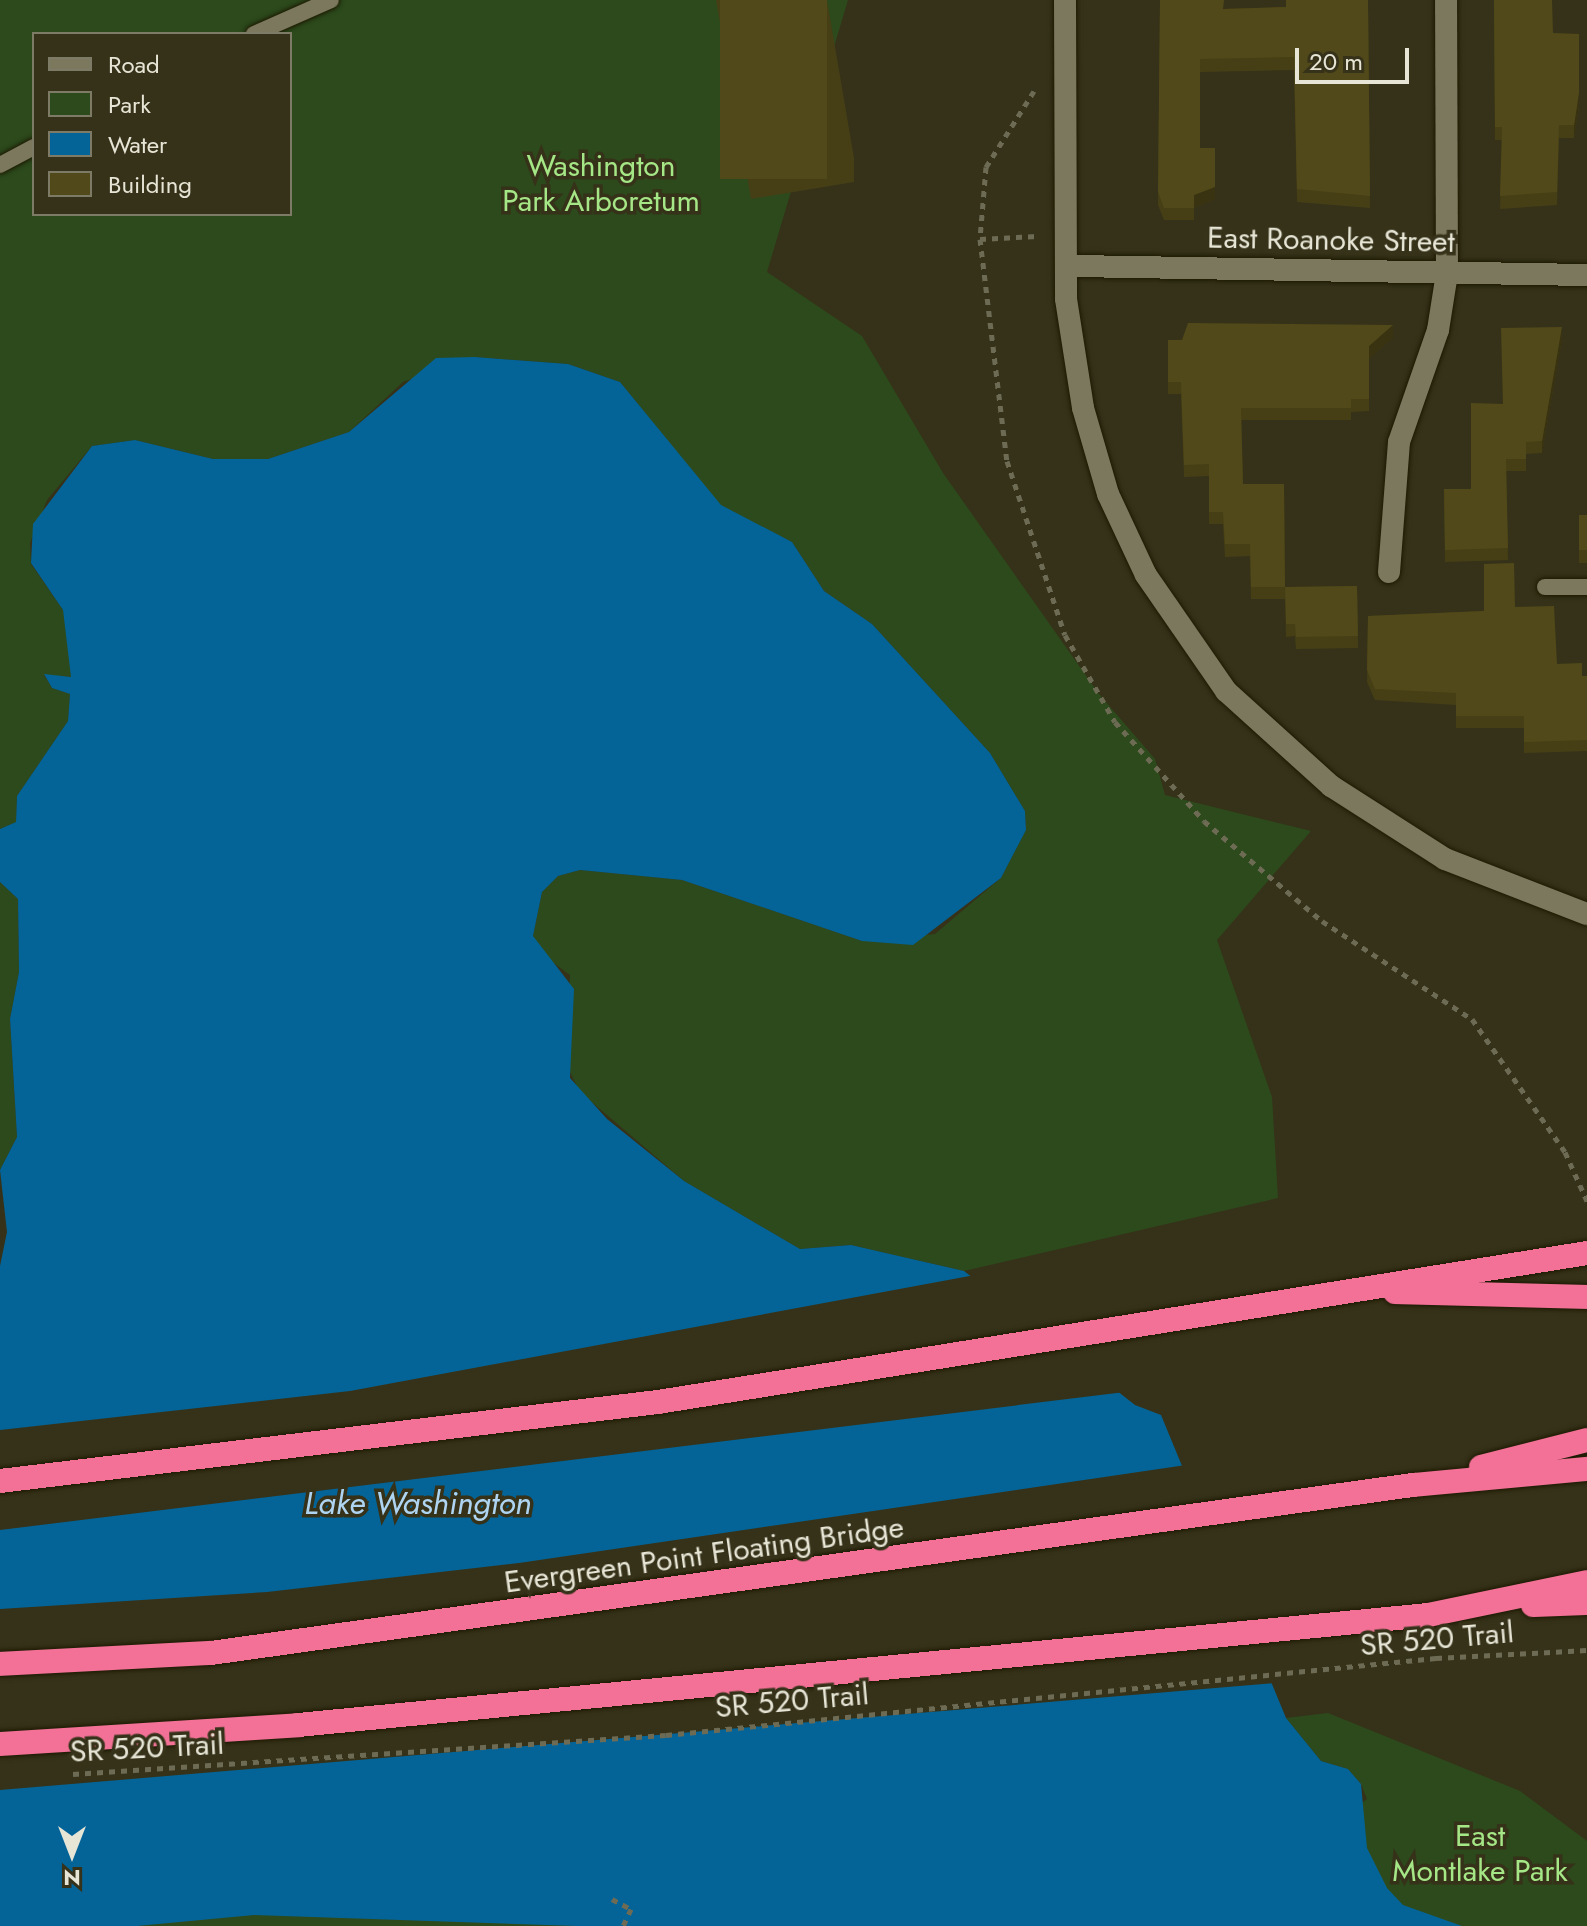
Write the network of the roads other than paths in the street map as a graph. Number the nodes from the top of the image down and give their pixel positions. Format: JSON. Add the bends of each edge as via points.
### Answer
{"nodes":[{"id":1,"x":331,"y":0,"type":"edge"},
{"id":2,"x":1065,"y":0,"type":"edge"},
{"id":3,"x":1446,"y":0,"type":"edge"},
{"id":4,"x":259,"y":32,"type":"edge"},
{"id":5,"x":32,"y":148,"type":"edge"},
{"id":6,"x":0,"y":165,"type":"edge"},
{"id":7,"x":1068,"y":189,"type":"junction"},
{"id":8,"x":1075,"y":266,"type":"junction"},
{"id":9,"x":1447,"y":273,"type":"junction"},
{"id":10,"x":1587,"y":275,"type":"edge"},
{"id":11,"x":1069,"y":319,"type":"junction"},
{"id":12,"x":1389,"y":572,"type":"dead end"},
{"id":13,"x":1545,"y":587,"type":"dead end"},
{"id":14,"x":1587,"y":587,"type":"edge"},
{"id":15,"x":1587,"y":914,"type":"edge"},
{"id":16,"x":1587,"y":1253,"type":"edge"},
{"id":17,"x":1329,"y":1291,"type":"junction"},
{"id":18,"x":1587,"y":1297,"type":"edge"},
{"id":19,"x":1587,"y":1440,"type":"edge"},
{"id":20,"x":1587,"y":1469,"type":"edge"},
{"id":21,"x":0,"y":1481,"type":"edge"},
{"id":22,"x":1413,"y":1485,"type":"junction"},
{"id":23,"x":1587,"y":1582,"type":"edge"},
{"id":24,"x":1587,"y":1603,"type":"edge"},
{"id":25,"x":1467,"y":1608,"type":"junction"},
{"id":26,"x":0,"y":1664,"type":"edge"},
{"id":27,"x":0,"y":1744,"type":"edge"}],
"edges":[{"from":1,"to":4,"type":"lane"},
{"from":2,"to":7,"type":"main road"},
{"from":3,"to":9,"type":"main road"},
{"from":5,"to":6,"type":"lane"},
{"from":7,"to":8,"type":"main road"},
{"from":7,"to":11,"type":"main road"},
{"from":8,"to":9,"type":"main road","name":"East Roanoke Street"},
{"from":8,"to":11,"type":"main road"},
{"from":9,"to":10,"type":"main road","name":"East Roanoke Street"},
{"from":9,"to":12,"type":"main road","via":[[1438,330],[1399,442]]},
{"from":11,"to":15,"type":"main road","via":[[1083,408],[1108,494],[1146,575],[1226,691],[1331,786],[1445,859]]},
{"from":13,"to":14,"type":"lane"},
{"from":16,"to":17,"type":"highway"},
{"from":17,"to":18,"type":"highway"},
{"from":17,"to":21,"type":"highway","via":[[658,1402]]},
{"from":19,"to":22,"type":"highway"},
{"from":20,"to":22,"type":"highway"},
{"from":22,"to":26,"type":"highway","name":"Evergreen Point Floating Bridge","via":[[226,1651]]},
{"from":23,"to":25,"type":"highway"},
{"from":24,"to":25,"type":"highway"},
{"from":25,"to":27,"type":"highway","via":[[298,1725]]}]}
